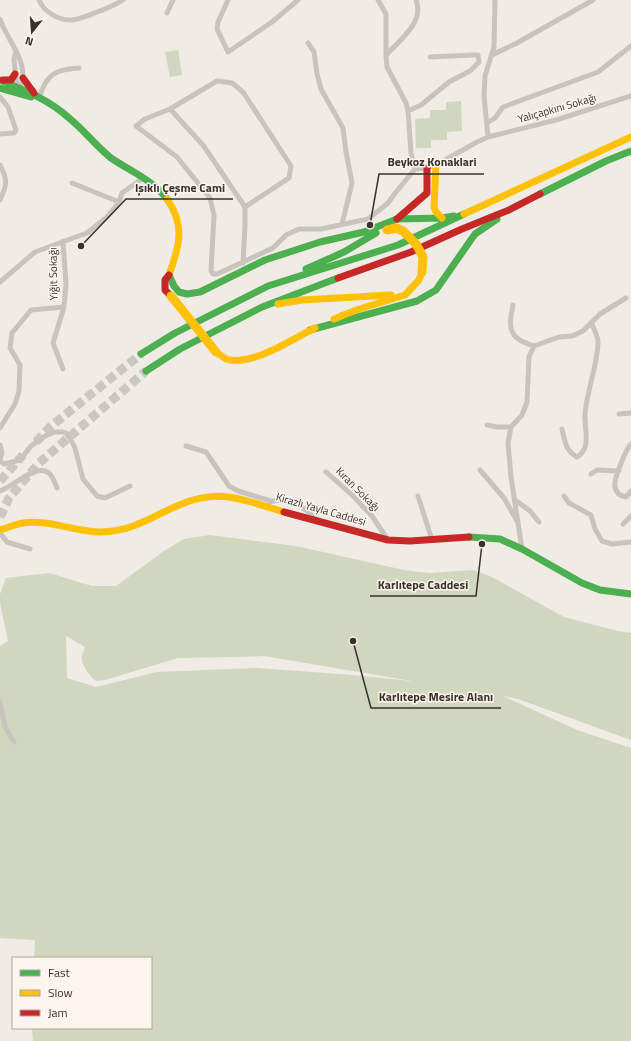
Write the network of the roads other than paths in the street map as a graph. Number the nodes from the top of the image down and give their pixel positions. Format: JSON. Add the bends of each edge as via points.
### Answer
{"nodes":[{"id":1,"x":39,"y":0,"type":"edge"},
{"id":2,"x":123,"y":0,"type":"edge"},
{"id":3,"x":173,"y":0,"type":"edge"},
{"id":4,"x":228,"y":0,"type":"edge"},
{"id":5,"x":298,"y":0,"type":"edge"},
{"id":6,"x":378,"y":0,"type":"edge"},
{"id":7,"x":416,"y":0,"type":"edge"},
{"id":8,"x":495,"y":0,"type":"edge"},
{"id":9,"x":593,"y":0,"type":"edge"},
{"id":10,"x":167,"y":13,"type":"dead end"},
{"id":11,"x":0,"y":19,"type":"edge"},
{"id":12,"x":1,"y":28,"type":"edge"},
{"id":13,"x":308,"y":43,"type":"dead end"},
{"id":14,"x":631,"y":46,"type":"edge"},
{"id":15,"x":16,"y":50,"type":"junction"},
{"id":16,"x":492,"y":55,"type":"junction"},
{"id":17,"x":386,"y":56,"type":"junction"},
{"id":18,"x":430,"y":57,"type":"dead end"},
{"id":19,"x":79,"y":68,"type":"dead end"},
{"id":20,"x":19,"y":76,"type":"junction"},
{"id":21,"x":0,"y":83,"type":"edge"},
{"id":22,"x":18,"y":90,"type":"junction"},
{"id":23,"x":631,"y":96,"type":"edge"},
{"id":24,"x":0,"y":97,"type":"edge"},
{"id":25,"x":39,"y":98,"type":"junction"},
{"id":26,"x":170,"y":109,"type":"junction"},
{"id":27,"x":408,"y":111,"type":"junction"},
{"id":28,"x":487,"y":123,"type":"junction"},
{"id":29,"x":0,"y":134,"type":"edge"},
{"id":30,"x":488,"y":137,"type":"junction"},
{"id":31,"x":631,"y":137,"type":"edge"},
{"id":32,"x":631,"y":151,"type":"edge"},
{"id":33,"x":0,"y":165,"type":"edge"},
{"id":34,"x":436,"y":165,"type":"junction"},
{"id":35,"x":427,"y":168,"type":"junction"},
{"id":36,"x":415,"y":169,"type":"junction"},
{"id":37,"x":143,"y":178,"type":"junction"},
{"id":38,"x":72,"y":183,"type":"dead end"},
{"id":39,"x":0,"y":200,"type":"edge"},
{"id":40,"x":119,"y":202,"type":"junction"},
{"id":41,"x":245,"y":207,"type":"junction"},
{"id":42,"x":509,"y":210,"type":"junction"},
{"id":43,"x":463,"y":215,"type":"junction"},
{"id":44,"x":442,"y":218,"type":"junction"},
{"id":45,"x":397,"y":219,"type":"junction"},
{"id":46,"x":342,"y":224,"type":"junction"},
{"id":47,"x":376,"y":233,"type":"junction"},
{"id":48,"x":63,"y":241,"type":"junction"},
{"id":49,"x":282,"y":254,"type":"junction"},
{"id":50,"x":242,"y":263,"type":"junction"},
{"id":51,"x":169,"y":275,"type":"junction"},
{"id":52,"x":0,"y":282,"type":"edge"},
{"id":53,"x":268,"y":286,"type":"junction"},
{"id":54,"x":405,"y":295,"type":"junction"},
{"id":55,"x":626,"y":298,"type":"dead end"},
{"id":56,"x":513,"y":305,"type":"dead end"},
{"id":57,"x":64,"y":307,"type":"junction"},
{"id":58,"x":262,"y":307,"type":"junction"},
{"id":59,"x":592,"y":323,"type":"junction"},
{"id":60,"x":310,"y":330,"type":"junction"},
{"id":61,"x":534,"y":346,"type":"junction"},
{"id":62,"x":140,"y":354,"type":"tunnel mouth"},
{"id":63,"x":63,"y":369,"type":"dead end"},
{"id":64,"x":146,"y":372,"type":"tunnel mouth"},
{"id":65,"x":631,"y":413,"type":"edge"},
{"id":66,"x":619,"y":414,"type":"dead end"},
{"id":67,"x":487,"y":425,"type":"dead end"},
{"id":68,"x":0,"y":428,"type":"edge"},
{"id":69,"x":511,"y":428,"type":"junction"},
{"id":70,"x":562,"y":430,"type":"dead end"},
{"id":71,"x":631,"y":444,"type":"edge"},
{"id":72,"x":0,"y":445,"type":"edge"},
{"id":73,"x":186,"y":446,"type":"dead end"},
{"id":74,"x":0,"y":460,"type":"edge"},
{"id":75,"x":480,"y":470,"type":"dead end"},
{"id":76,"x":619,"y":471,"type":"junction"},
{"id":77,"x":326,"y":472,"type":"dead end"},
{"id":78,"x":590,"y":474,"type":"dead end"},
{"id":79,"x":130,"y":486,"type":"dead end"},
{"id":80,"x":58,"y":488,"type":"dead end"},
{"id":81,"x":0,"y":491,"type":"edge"},
{"id":82,"x":631,"y":491,"type":"edge"},
{"id":83,"x":418,"y":496,"type":"dead end"},
{"id":84,"x":564,"y":496,"type":"dead end"},
{"id":85,"x":515,"y":500,"type":"junction"},
{"id":86,"x":271,"y":501,"type":"junction"},
{"id":87,"x":260,"y":505,"type":"junction"},
{"id":88,"x":631,"y":516,"type":"edge"},
{"id":89,"x":318,"y":521,"type":"junction"},
{"id":90,"x":539,"y":522,"type":"dead end"},
{"id":91,"x":518,"y":524,"type":"junction"},
{"id":92,"x":623,"y":524,"type":"dead end"},
{"id":93,"x":0,"y":531,"type":"edge"},
{"id":94,"x":388,"y":540,"type":"junction"},
{"id":95,"x":432,"y":540,"type":"junction"},
{"id":96,"x":631,"y":542,"type":"edge"},
{"id":97,"x":522,"y":548,"type":"junction"},
{"id":98,"x":30,"y":549,"type":"dead end"},
{"id":99,"x":631,"y":594,"type":"edge"},
{"id":100,"x":0,"y":702,"type":"edge"},
{"id":101,"x":14,"y":742,"type":"dead end"}],
"edges":[{"from":1,"to":2,"type":"street","via":[[43,8],[59,19],[69,21],[80,19]]},
{"from":3,"to":10,"type":"street"},
{"from":4,"to":5,"type":"street","via":[[217,29],[228,52],[272,22]]},
{"from":6,"to":17,"type":"street","via":[[386,14]]},
{"from":7,"to":17,"type":"street","via":[[418,16]]},
{"from":8,"to":16,"type":"street"},
{"from":9,"to":16,"type":"street"},
{"from":11,"to":12,"type":"street"},
{"from":12,"to":15,"type":"street"},
{"from":13,"to":46,"type":"street","via":[[314,52],[321,89],[343,128],[352,183]]},
{"from":14,"to":28,"type":"street","via":[[598,72],[503,107],[496,118]]},
{"from":15,"to":20,"type":"street","via":[[14,60]]},
{"from":15,"to":20,"type":"street","via":[[21,62]]},
{"from":16,"to":28,"type":"street","via":[[485,76]]},
{"from":17,"to":27,"type":"street","via":[[387,67]]},
{"from":18,"to":27,"type":"street","via":[[478,55],[479,62],[470,72],[449,82],[421,105]]},
{"from":19,"to":25,"type":"street","via":[[56,72],[44,84]]},
{"from":20,"to":21,"type":"main road"},
{"from":20,"to":22,"type":"street"},
{"from":20,"to":22,"type":"street"},
{"from":20,"to":25,"type":"main road"},
{"from":21,"to":22,"type":"main road"},
{"from":22,"to":25,"type":"main road"},
{"from":23,"to":30,"type":"street","name":"Yalıçapkını Sokağı","via":[[556,120]]},
{"from":24,"to":29,"type":"street","via":[[8,108],[16,130],[14,133]]},
{"from":25,"to":37,"type":"main road","via":[[79,126],[103,151]]},
{"from":26,"to":41,"type":"street","via":[[202,145]]},
{"from":26,"to":41,"type":"street","via":[[218,81],[232,83],[243,92],[291,166],[289,178]]},
{"from":26,"to":50,"type":"street","via":[[145,119],[136,126],[176,157],[210,198],[214,214],[211,271],[213,274]]},
{"from":27,"to":36,"type":"street","via":[[411,154]]},
{"from":28,"to":30,"type":"street"},
{"from":30,"to":34,"type":"street","name":"Yalıçapkını Sokağı"},
{"from":31,"to":43,"type":"main road"},
{"from":32,"to":42,"type":"main road"},
{"from":33,"to":39,"type":"street","via":[[6,184]]},
{"from":34,"to":35,"type":"street","name":"Yalıçapkını Sokağı"},
{"from":34,"to":44,"type":"main road","via":[[432,201],[434,210]]},
{"from":35,"to":36,"type":"street","name":"Yalıçapkını Sokağı"},
{"from":35,"to":45,"type":"main road","via":[[427,193]]},
{"from":36,"to":46,"type":"street","via":[[388,203],[368,219]]},
{"from":37,"to":40,"type":"street","via":[[122,193]]},
{"from":37,"to":51,"type":"main road","via":[[169,202],[178,217],[179,245]]},
{"from":38,"to":40,"type":"street"},
{"from":40,"to":48,"type":"street","via":[[107,217],[87,233]]},
{"from":41,"to":50,"type":"street"},
{"from":42,"to":58,"type":"main road","via":[[411,252]]},
{"from":42,"to":60,"type":"main road","via":[[475,234],[436,290],[417,301]]},
{"from":43,"to":44,"type":"main road"},
{"from":43,"to":53,"type":"main road","via":[[398,245]]},
{"from":44,"to":45,"type":"main road"},
{"from":45,"to":49,"type":"main road","via":[[364,232]]},
{"from":46,"to":50,"type":"street","via":[[299,229],[286,235],[273,248]]},
{"from":47,"to":49,"type":"main road"},
{"from":47,"to":53,"type":"main road","via":[[344,252]]},
{"from":47,"to":54,"type":"main road","bridge":true,"via":[[396,228],[404,231],[416,244],[423,257],[420,280]]},
{"from":48,"to":52,"type":"street","via":[[35,252]]},
{"from":48,"to":57,"type":"street","name":"Yiğit Sokağı","via":[[66,284]]},
{"from":49,"to":51,"type":"main road","via":[[200,292],[179,292]]},
{"from":51,"to":60,"type":"main road","bridge":true,"via":[[165,280],[165,290],[216,352],[226,359],[241,361],[258,356]]},
{"from":53,"to":62,"type":"main road","via":[[175,333]]},
{"from":54,"to":58,"type":"main road","via":[[302,300]]},
{"from":54,"to":60,"type":"main road","via":[[356,310]]},
{"from":55,"to":59,"type":"street","via":[[600,314]]},
{"from":56,"to":61,"type":"street","via":[[510,323],[512,331],[517,339]]},
{"from":57,"to":63,"type":"street","name":"Yiğit Sokağı","via":[[53,343]]},
{"from":57,"to":68,"type":"street","name":"Yiğit Sokağı","via":[[31,310],[12,334],[10,348],[20,366],[19,391]]},
{"from":58,"to":64,"type":"main road","via":[[180,349]]},
{"from":59,"to":61,"type":"street","via":[[584,331],[572,336],[559,337]]},
{"from":59,"to":70,"type":"street","via":[[598,336],[598,343],[586,404],[586,444],[582,454],[577,457],[570,453]]},
{"from":61,"to":69,"type":"street","via":[[529,357],[527,402],[522,415]]},
{"from":65,"to":66,"type":"street"},
{"from":67,"to":69,"type":"street"},
{"from":69,"to":85,"type":"street","via":[[508,443]]},
{"from":71,"to":76,"type":"street"},
{"from":72,"to":74,"type":"street"},
{"from":73,"to":86,"type":"street","via":[[206,452],[228,486]]},
{"from":74,"to":79,"type":"street","via":[[4,464],[20,460],[31,446],[45,436],[63,432],[75,448],[83,480],[97,496],[105,498]]},
{"from":75,"to":91,"type":"street","via":[[504,498]]},
{"from":76,"to":78,"type":"street","via":[[597,470]]},
{"from":76,"to":82,"type":"street","via":[[615,483],[616,492],[626,497]]},
{"from":77,"to":94,"type":"street","name":"Kıran Sokağı","via":[[372,516]]},
{"from":80,"to":81,"type":"street","via":[[50,474],[44,470],[36,470]]},
{"from":83,"to":95,"type":"street"},
{"from":84,"to":96,"type":"street","via":[[569,503],[591,514],[602,542]]},
{"from":85,"to":90,"type":"street","via":[[530,511]]},
{"from":85,"to":91,"type":"street"},
{"from":86,"to":87,"type":"street"},
{"from":86,"to":89,"type":"street","via":[[284,499],[292,502],[308,511]]},
{"from":87,"to":89,"type":"main road","name":"Kirazlı Yayla Caddesi"},
{"from":87,"to":93,"type":"main road","name":"Kirazlı Yayla Caddesi","via":[[228,497],[206,498],[184,503],[126,529],[81,531],[41,523],[23,523]]},
{"from":88,"to":92,"type":"street"},
{"from":89,"to":94,"type":"main road","name":"Kirazlı Yayla Caddesi"},
{"from":91,"to":97,"type":"street"},
{"from":93,"to":98,"type":"street","via":[[7,542]]},
{"from":94,"to":95,"type":"main road","name":"Kirazlı Yayla Caddesi"},
{"from":95,"to":97,"type":"main road","name":"Kirazlı Yayla Caddesi","via":[[477,537],[500,539]]},
{"from":97,"to":99,"type":"main road","name":"Kirazlı Yayla Caddesi","via":[[582,583],[600,590]]},
{"from":100,"to":101,"type":"street","via":[[5,727]]}]}
